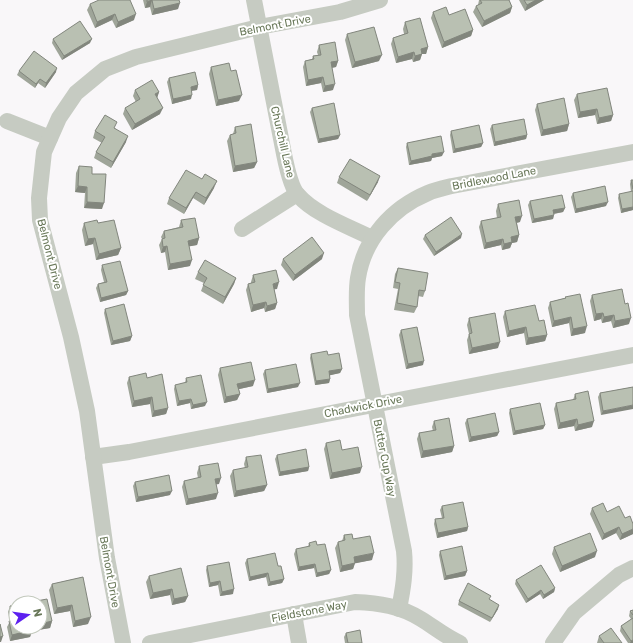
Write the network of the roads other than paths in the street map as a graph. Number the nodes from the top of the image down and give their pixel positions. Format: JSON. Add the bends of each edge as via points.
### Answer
{"nodes":[{"id":1,"x":254,"y":0,"type":"edge"},
{"id":2,"x":380,"y":0,"type":"edge"},
{"id":3,"x":259,"y":27,"type":"junction"},
{"id":4,"x":7,"y":121,"type":"dead end"},
{"id":5,"x":50,"y":138,"type":"junction"},
{"id":6,"x":633,"y":152,"type":"edge"},
{"id":7,"x":297,"y":194,"type":"junction"},
{"id":8,"x":242,"y":229,"type":"dead end"},
{"id":9,"x":372,"y":238,"type":"junction"},
{"id":10,"x":633,"y":355,"type":"edge"},
{"id":11,"x":375,"y":404,"type":"junction"},
{"id":12,"x":93,"y":457,"type":"junction"},
{"id":13,"x":633,"y":568,"type":"edge"},
{"id":14,"x":399,"y":608,"type":"junction"},
{"id":15,"x":294,"y":614,"type":"junction"},
{"id":16,"x":123,"y":643,"type":"edge"},
{"id":17,"x":150,"y":643,"type":"edge"},
{"id":18,"x":299,"y":643,"type":"edge"},
{"id":19,"x":460,"y":643,"type":"edge"},
{"id":20,"x":553,"y":643,"type":"edge"}],
"edges":[{"from":1,"to":3,"type":"street","name":"Churchill Lane"},
{"from":2,"to":3,"type":"street","name":"Belmont Drive","via":[[340,12]]},
{"from":3,"to":5,"type":"street","name":"Belmont Drive","via":[[136,57],[105,69],[76,94],[59,118]]},
{"from":3,"to":7,"type":"street","name":"Churchill Lane","via":[[284,154]]},
{"from":4,"to":5,"type":"street"},
{"from":5,"to":12,"type":"street","name":"Belmont Drive","via":[[44,152],[39,198],[40,220],[71,337],[87,411]]},
{"from":6,"to":9,"type":"street","name":"Bridlewood Lane","via":[[429,192],[405,205],[386,220]]},
{"from":7,"to":8,"type":"street"},
{"from":7,"to":9,"type":"street","name":"Churchill Lane","via":[[315,210]]},
{"from":9,"to":11,"type":"street","name":"Butter Cup Way","via":[[361,264],[356,295],[357,315]]},
{"from":10,"to":11,"type":"street","name":"Chadwick Drive"},
{"from":11,"to":12,"type":"street","name":"Chadwick Drive"},
{"from":11,"to":14,"type":"street","name":"Butter Cup Way","via":[[404,551],[404,587]]},
{"from":12,"to":16,"type":"street","name":"Belmont Drive","via":[[107,558]]},
{"from":13,"to":20,"type":"street","via":[[618,575],[574,613]]},
{"from":14,"to":15,"type":"street","name":"Fieldstone Way","via":[[355,602]]},
{"from":14,"to":19,"type":"street","name":"Fieldstone Way"},
{"from":15,"to":17,"type":"street","name":"Fieldstone Way"},
{"from":15,"to":18,"type":"street"}]}
